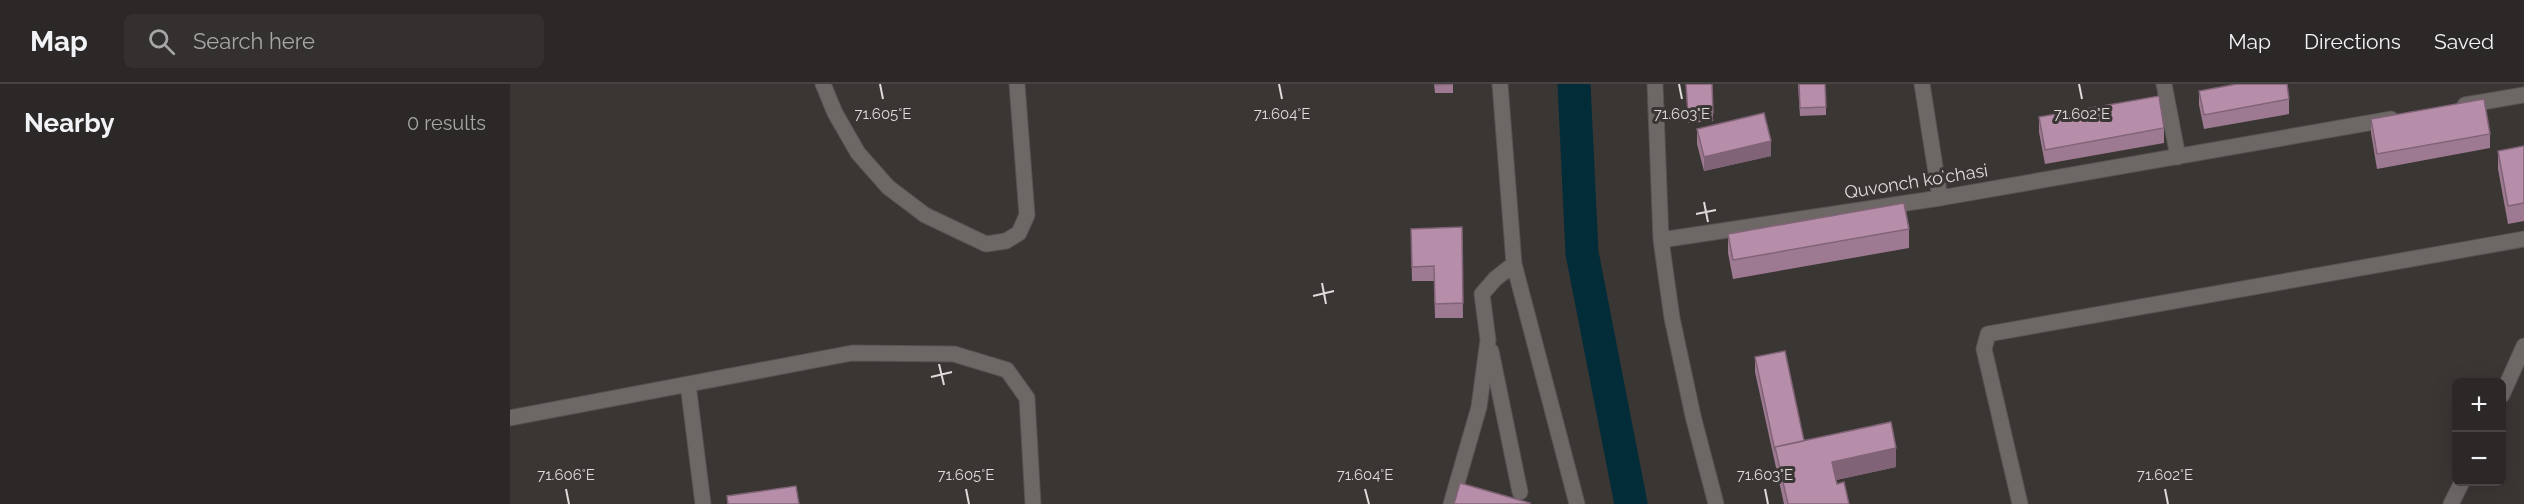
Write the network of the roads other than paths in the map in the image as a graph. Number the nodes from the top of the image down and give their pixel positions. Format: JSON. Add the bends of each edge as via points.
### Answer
{"nodes":[{"id":1,"x":823,"y":84,"type":"edge"},
{"id":2,"x":1017,"y":84,"type":"edge"},
{"id":3,"x":1500,"y":84,"type":"edge"},
{"id":4,"x":1655,"y":84,"type":"edge"},
{"id":5,"x":1922,"y":84,"type":"edge"},
{"id":6,"x":2164,"y":84,"type":"edge"},
{"id":7,"x":2524,"y":95,"type":"edge"},
{"id":8,"x":2455,"y":107,"type":"edge"},
{"id":9,"x":2409,"y":116,"type":"edge"},
{"id":10,"x":2178,"y":157,"type":"junction"},
{"id":11,"x":1940,"y":198,"type":"junction"},
{"id":12,"x":2524,"y":239,"type":"edge"},
{"id":13,"x":1661,"y":240,"type":"junction"},
{"id":14,"x":1514,"y":264,"type":"junction"},
{"id":15,"x":1488,"y":340,"type":"junction"},
{"id":16,"x":2524,"y":346,"type":"edge"},
{"id":17,"x":688,"y":384,"type":"junction"},
{"id":18,"x":2506,"y":386,"type":"edge"},
{"id":19,"x":510,"y":418,"type":"edge"},
{"id":20,"x":2460,"y":486,"type":"edge"},
{"id":21,"x":1520,"y":492,"type":"dead end"},
{"id":22,"x":703,"y":504,"type":"edge"},
{"id":23,"x":1033,"y":504,"type":"edge"},
{"id":24,"x":1451,"y":504,"type":"edge"},
{"id":25,"x":1576,"y":504,"type":"edge"},
{"id":26,"x":1716,"y":504,"type":"edge"},
{"id":27,"x":2020,"y":504,"type":"edge"},
{"id":28,"x":2451,"y":504,"type":"edge"}],
"edges":[{"from":1,"to":2,"type":"street","via":[[858,153],[888,188],[925,215],[986,244],[1006,241],[1019,233],[1027,215]]},
{"from":3,"to":14,"type":"street"},
{"from":4,"to":13,"type":"street"},
{"from":5,"to":11,"type":"street"},
{"from":6,"to":10,"type":"street"},
{"from":7,"to":8,"type":"street"},
{"from":9,"to":10,"type":"street","name":"Quvonch koʻchasi"},
{"from":10,"to":11,"type":"street","name":"Quvonch koʻchasi"},
{"from":11,"to":13,"type":"street","name":"Quvonch koʻchasi"},
{"from":12,"to":27,"type":"street","via":[[1988,334],[1984,349]]},
{"from":13,"to":26,"type":"street","via":[[1677,340]]},
{"from":14,"to":15,"type":"street","via":[[1482,294]]},
{"from":14,"to":25,"type":"street"},
{"from":15,"to":21,"type":"street"},
{"from":15,"to":24,"type":"street","via":[[1479,407]]},
{"from":16,"to":18,"type":"street"},
{"from":17,"to":19,"type":"street"},
{"from":17,"to":22,"type":"street"},
{"from":17,"to":23,"type":"street","via":[[852,353],[954,354],[1007,370],[1027,398]]},
{"from":20,"to":28,"type":"street"}]}
